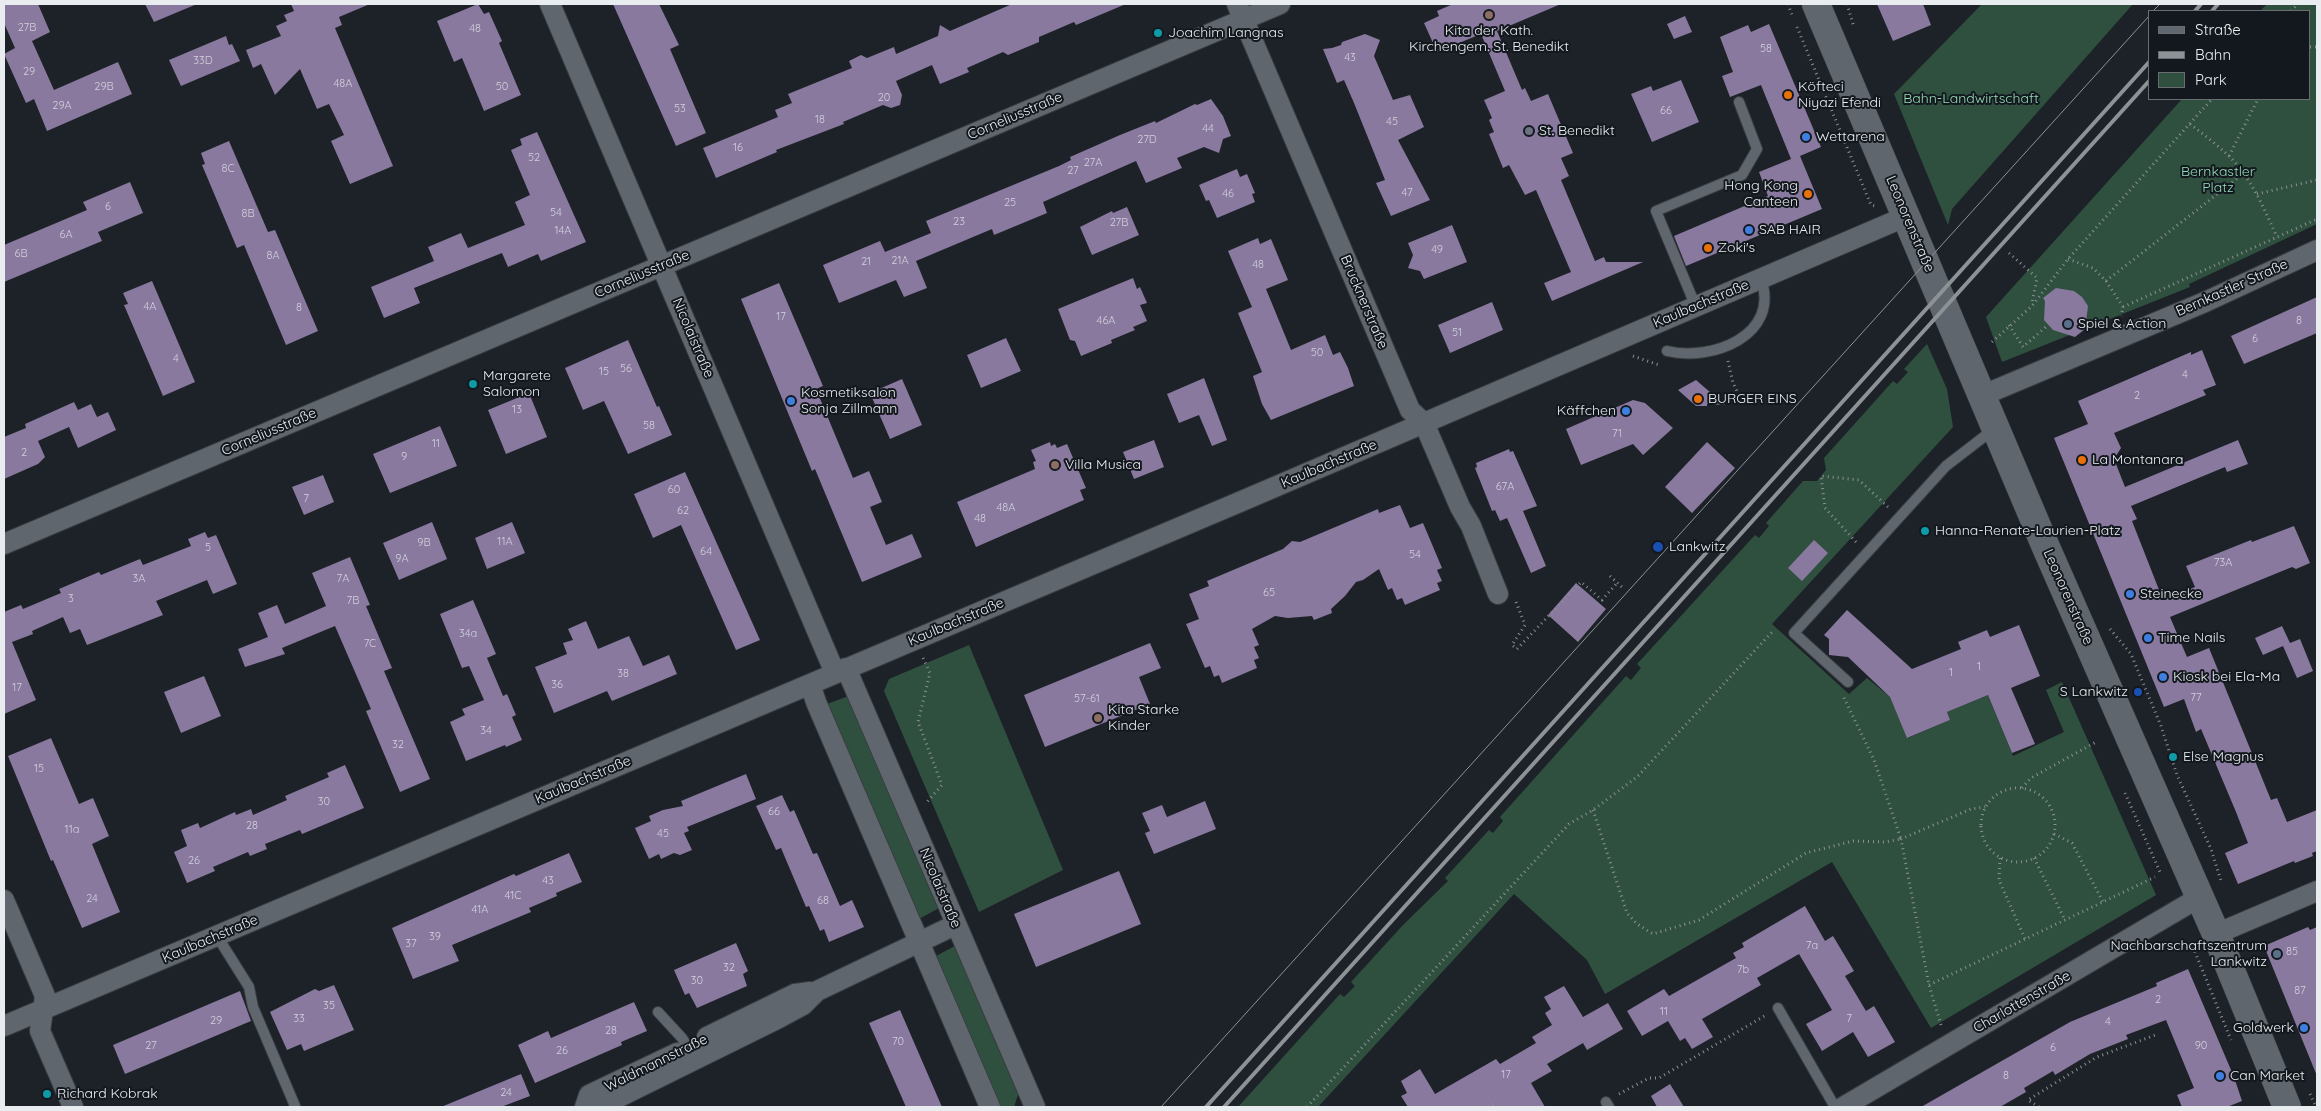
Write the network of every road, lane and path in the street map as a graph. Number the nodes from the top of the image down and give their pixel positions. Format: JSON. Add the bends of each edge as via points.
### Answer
{"nodes":[{"id":1,"x":550,"y":4,"type":"edge"},
{"id":2,"x":1280,"y":4,"type":"edge"},
{"id":3,"x":1788,"y":4,"type":"edge"},
{"id":4,"x":1816,"y":4,"type":"edge"},
{"id":5,"x":1847,"y":4,"type":"edge"},
{"id":6,"x":1241,"y":12,"type":"edge"},
{"id":7,"x":1856,"y":32,"type":"dead end"},
{"id":8,"x":2317,"y":47,"type":"edge"},
{"id":9,"x":2311,"y":48,"type":"edge"},
{"id":10,"x":2211,"y":100,"type":"edge"},
{"id":11,"x":2258,"y":100,"type":"edge"},
{"id":12,"x":1739,"y":102,"type":"dead end"},
{"id":13,"x":2190,"y":124,"type":"junction"},
{"id":14,"x":2229,"y":157,"type":"junction"},
{"id":15,"x":2243,"y":174,"type":"junction"},
{"id":16,"x":2317,"y":180,"type":"edge"},
{"id":17,"x":2257,"y":194,"type":"junction"},
{"id":18,"x":1871,"y":205,"type":"dead end"},
{"id":19,"x":1907,"y":216,"type":"junction"},
{"id":20,"x":2317,"y":219,"type":"edge"},
{"id":21,"x":2276,"y":237,"type":"junction"},
{"id":22,"x":2317,"y":250,"type":"edge"},
{"id":23,"x":2009,"y":253,"type":"dead end"},
{"id":24,"x":2068,"y":259,"type":"junction"},
{"id":25,"x":662,"y":266,"type":"junction"},
{"id":26,"x":1761,"y":279,"type":"junction"},
{"id":27,"x":2106,"y":282,"type":"junction"},
{"id":28,"x":1696,"y":306,"type":"junction"},
{"id":29,"x":2032,"y":306,"type":"junction"},
{"id":30,"x":2123,"y":307,"type":"junction"},
{"id":31,"x":2120,"y":314,"type":"dead end"},
{"id":32,"x":2009,"y":325,"type":"junction"},
{"id":33,"x":2048,"y":325,"type":"dead end"},
{"id":34,"x":1992,"y":342,"type":"dead end"},
{"id":35,"x":1668,"y":351,"type":"dead end"},
{"id":36,"x":1728,"y":361,"type":"dead end"},
{"id":37,"x":1981,"y":396,"type":"junction"},
{"id":38,"x":1743,"y":403,"type":"dead end"},
{"id":39,"x":1424,"y":423,"type":"junction"},
{"id":40,"x":1994,"y":428,"type":"junction"},
{"id":41,"x":1899,"y":518,"type":"junction"},
{"id":42,"x":4,"y":544,"type":"edge"},
{"id":43,"x":1867,"y":553,"type":"junction"},
{"id":44,"x":1610,"y":576,"type":"dead end"},
{"id":45,"x":1618,"y":583,"type":"junction"},
{"id":46,"x":1624,"y":589,"type":"dead end"},
{"id":47,"x":1506,"y":595,"type":"joint"},
{"id":48,"x":2078,"y":620,"type":"junction"},
{"id":49,"x":1780,"y":637,"type":"dead end"},
{"id":50,"x":923,"y":657,"type":"dead end"},
{"id":51,"x":841,"y":671,"type":"junction"},
{"id":52,"x":1848,"y":682,"type":"dead end"},
{"id":53,"x":810,"y":684,"type":"junction"},
{"id":54,"x":1842,"y":695,"type":"dead end"},
{"id":55,"x":2096,"y":742,"type":"dead end"},
{"id":56,"x":2022,"y":788,"type":"junction"},
{"id":57,"x":924,"y":805,"type":"dead end"},
{"id":58,"x":1985,"y":808,"type":"junction"},
{"id":59,"x":1593,"y":810,"type":"junction"},
{"id":60,"x":2054,"y":834,"type":"junction"},
{"id":61,"x":1901,"y":838,"type":"junction"},
{"id":62,"x":2000,"y":858,"type":"junction"},
{"id":63,"x":2034,"y":858,"type":"junction"},
{"id":64,"x":2155,"y":877,"type":"dead end"},
{"id":65,"x":2211,"y":889,"type":"junction"},
{"id":66,"x":2317,"y":891,"type":"edge"},
{"id":67,"x":4,"y":900,"type":"edge"},
{"id":68,"x":2103,"y":902,"type":"junction"},
{"id":69,"x":2065,"y":920,"type":"junction"},
{"id":70,"x":955,"y":925,"type":"junction"},
{"id":71,"x":217,"y":936,"type":"junction"},
{"id":72,"x":2203,"y":936,"type":"junction"},
{"id":73,"x":2025,"y":939,"type":"junction"},
{"id":74,"x":919,"y":941,"type":"junction"},
{"id":75,"x":1929,"y":985,"type":"junction"},
{"id":76,"x":1778,"y":1008,"type":"joint"},
{"id":77,"x":43,"y":1010,"type":"junction"},
{"id":78,"x":658,"y":1012,"type":"dead end"},
{"id":79,"x":4,"y":1026,"type":"edge"},
{"id":80,"x":1941,"y":1026,"type":"dead end"},
{"id":81,"x":2158,"y":1034,"type":"dead end"},
{"id":82,"x":2231,"y":1040,"type":"dead end"},
{"id":83,"x":691,"y":1053,"type":"junction"},
{"id":84,"x":1496,"y":1102,"type":"dead end"},
{"id":85,"x":1608,"y":1104,"type":"edge"},
{"id":86,"x":295,"y":1106,"type":"dead end"},
{"id":87,"x":73,"y":1107,"type":"edge"},
{"id":88,"x":586,"y":1107,"type":"edge"},
{"id":89,"x":599,"y":1107,"type":"edge"},
{"id":90,"x":990,"y":1107,"type":"edge"},
{"id":91,"x":1035,"y":1107,"type":"edge"},
{"id":92,"x":1307,"y":1107,"type":"edge"},
{"id":93,"x":1488,"y":1107,"type":"edge"},
{"id":94,"x":1835,"y":1107,"type":"edge"},
{"id":95,"x":1843,"y":1107,"type":"edge"},
{"id":96,"x":2040,"y":1107,"type":"edge"},
{"id":97,"x":2287,"y":1107,"type":"edge"}],
"edges":[{"from":1,"to":25,"type":"street","name":"Nicolaistraße"},
{"from":2,"to":6,"type":"street","name":"Corneliusstraße"},
{"from":3,"to":18,"type":"path"},
{"from":4,"to":19,"type":"main road","name":"Leonorenstraße"},
{"from":5,"to":7,"type":"path"},
{"from":6,"to":25,"type":"street","name":"Corneliusstraße"},
{"from":6,"to":39,"type":"street","name":"Brucknerstraße","via":[[1410,410]]},
{"from":8,"to":9,"type":"path"},
{"from":10,"to":13,"type":"path"},
{"from":11,"to":14,"type":"path"},
{"from":12,"to":28,"type":"lane","via":[[1757,149],[1742,174],[1656,211]]},
{"from":13,"to":14,"type":"path"},
{"from":13,"to":24,"type":"path"},
{"from":14,"to":15,"type":"path"},
{"from":15,"to":17,"type":"path"},
{"from":15,"to":27,"type":"path"},
{"from":16,"to":17,"type":"path"},
{"from":17,"to":21,"type":"path"},
{"from":19,"to":26,"type":"street","name":"Kaulbachstraße"},
{"from":19,"to":37,"type":"main road","name":"Leonorenstraße"},
{"from":20,"to":21,"type":"path"},
{"from":21,"to":30,"type":"path"},
{"from":22,"to":37,"type":"street","name":"Bernkastler Straße"},
{"from":23,"to":29,"type":"path","via":[[2038,278]]},
{"from":24,"to":27,"type":"path","via":[[2093,268]]},
{"from":24,"to":29,"type":"path"},
{"from":25,"to":42,"type":"street","name":"Corneliusstraße"},
{"from":25,"to":51,"type":"street","name":"Nicolaistraße"},
{"from":26,"to":28,"type":"street","name":"Kaulbachstraße"},
{"from":26,"to":35,"type":"lane","via":[[1765,290],[1761,314],[1752,330],[1739,341],[1705,354],[1684,355]]},
{"from":27,"to":30,"type":"path"},
{"from":28,"to":39,"type":"street","name":"Kaulbachstraße"},
{"from":29,"to":32,"type":"path"},
{"from":30,"to":31,"type":"path"},
{"from":32,"to":33,"type":"path","via":[[2023,347]]},
{"from":32,"to":34,"type":"path"},
{"from":36,"to":38,"type":"path","via":[[1733,383]]},
{"from":37,"to":40,"type":"main road","name":"Leonorenstraße"},
{"from":39,"to":47,"type":"street","name":"Brucknerstraße","via":[[1460,507]]},
{"from":39,"to":51,"type":"street","name":"Kaulbachstraße"},
{"from":40,"to":41,"type":"lane","via":[[1946,466]]},
{"from":40,"to":48,"type":"main road","name":"Leonorenstraße"},
{"from":41,"to":43,"type":"lane"},
{"from":41,"to":43,"type":"path","via":[[1859,480],[1821,476],[1825,508]]},
{"from":43,"to":52,"type":"lane","via":[[1794,633]]},
{"from":44,"to":45,"type":"path"},
{"from":45,"to":46,"type":"path"},
{"from":45,"to":47,"type":"path","via":[[1602,600],[1582,582],[1517,649],[1512,645],[1525,625]]},
{"from":48,"to":65,"type":"main road","name":"Leonorenstraße"},
{"from":48,"to":65,"type":"path","via":[[2102,619],[2131,654],[2177,775],[2211,850]]},
{"from":49,"to":59,"type":"path","via":[[1773,631],[1637,777]]},
{"from":50,"to":57,"type":"path","via":[[930,673],[918,722],[942,784]]},
{"from":51,"to":53,"type":"street","name":"Kaulbachstraße"},
{"from":51,"to":70,"type":"street","name":"Nicolaistraße"},
{"from":53,"to":71,"type":"street","name":"Kaulbachstraße"},
{"from":53,"to":74,"type":"street"},
{"from":54,"to":61,"type":"path","via":[[1874,760]]},
{"from":55,"to":56,"type":"path","via":[[2031,778]]},
{"from":56,"to":58,"type":"path","via":[[2001,792]]},
{"from":56,"to":60,"type":"path","via":[[2041,796],[2048,804],[2054,818]]},
{"from":58,"to":61,"type":"path","via":[[1971,809]]},
{"from":58,"to":62,"type":"path","via":[[1981,818],[1984,841]]},
{"from":59,"to":61,"type":"path","via":[[1626,913],[1653,934],[1699,920],[1806,853],[1853,841],[1885,842]]},
{"from":59,"to":92,"type":"path","via":[[1569,824]]},
{"from":60,"to":63,"type":"path","via":[[2050,844]]},
{"from":60,"to":68,"type":"path","via":[[2072,843]]},
{"from":61,"to":75,"type":"path"},
{"from":62,"to":63,"type":"path","via":[[2017,862]]},
{"from":62,"to":73,"type":"path","via":[[1999,880]]},
{"from":63,"to":69,"type":"path"},
{"from":64,"to":68,"type":"path"},
{"from":65,"to":72,"type":"main road","name":"Leonorenstraße"},
{"from":65,"to":95,"type":"street","name":"Charlottenstraße"},
{"from":66,"to":72,"type":"street"},
{"from":67,"to":77,"type":"street","via":[[45,996]]},
{"from":68,"to":69,"type":"path"},
{"from":69,"to":73,"type":"path"},
{"from":70,"to":74,"type":"street","name":"Waldmannstraße"},
{"from":70,"to":91,"type":"street","name":"Nicolaistraße"},
{"from":71,"to":77,"type":"street","name":"Kaulbachstraße"},
{"from":71,"to":86,"type":"lane","via":[[250,987],[253,1007]]},
{"from":72,"to":82,"type":"path"},
{"from":72,"to":97,"type":"main road","name":"Leonorenstraße"},
{"from":73,"to":75,"type":"path"},
{"from":74,"to":83,"type":"street","name":"Waldmannstraße","via":[[817,991],[795,994],[736,1031]]},
{"from":74,"to":90,"type":"street"},
{"from":75,"to":80,"type":"path"},
{"from":76,"to":85,"type":"path","via":[[1659,1078],[1648,1078]]},
{"from":76,"to":94,"type":"lane"},
{"from":77,"to":79,"type":"street","name":"Kaulbachstraße"},
{"from":77,"to":87,"type":"street","via":[[40,1031]]},
{"from":78,"to":83,"type":"lane"},
{"from":81,"to":96,"type":"path","via":[[2096,1056],[2028,1100]]},
{"from":83,"to":88,"type":"street","name":"Waldmannstraße","via":[[589,1095]]},
{"from":83,"to":89,"type":"street","name":"Waldmannstraße"},
{"from":84,"to":93,"type":"path"}]}
